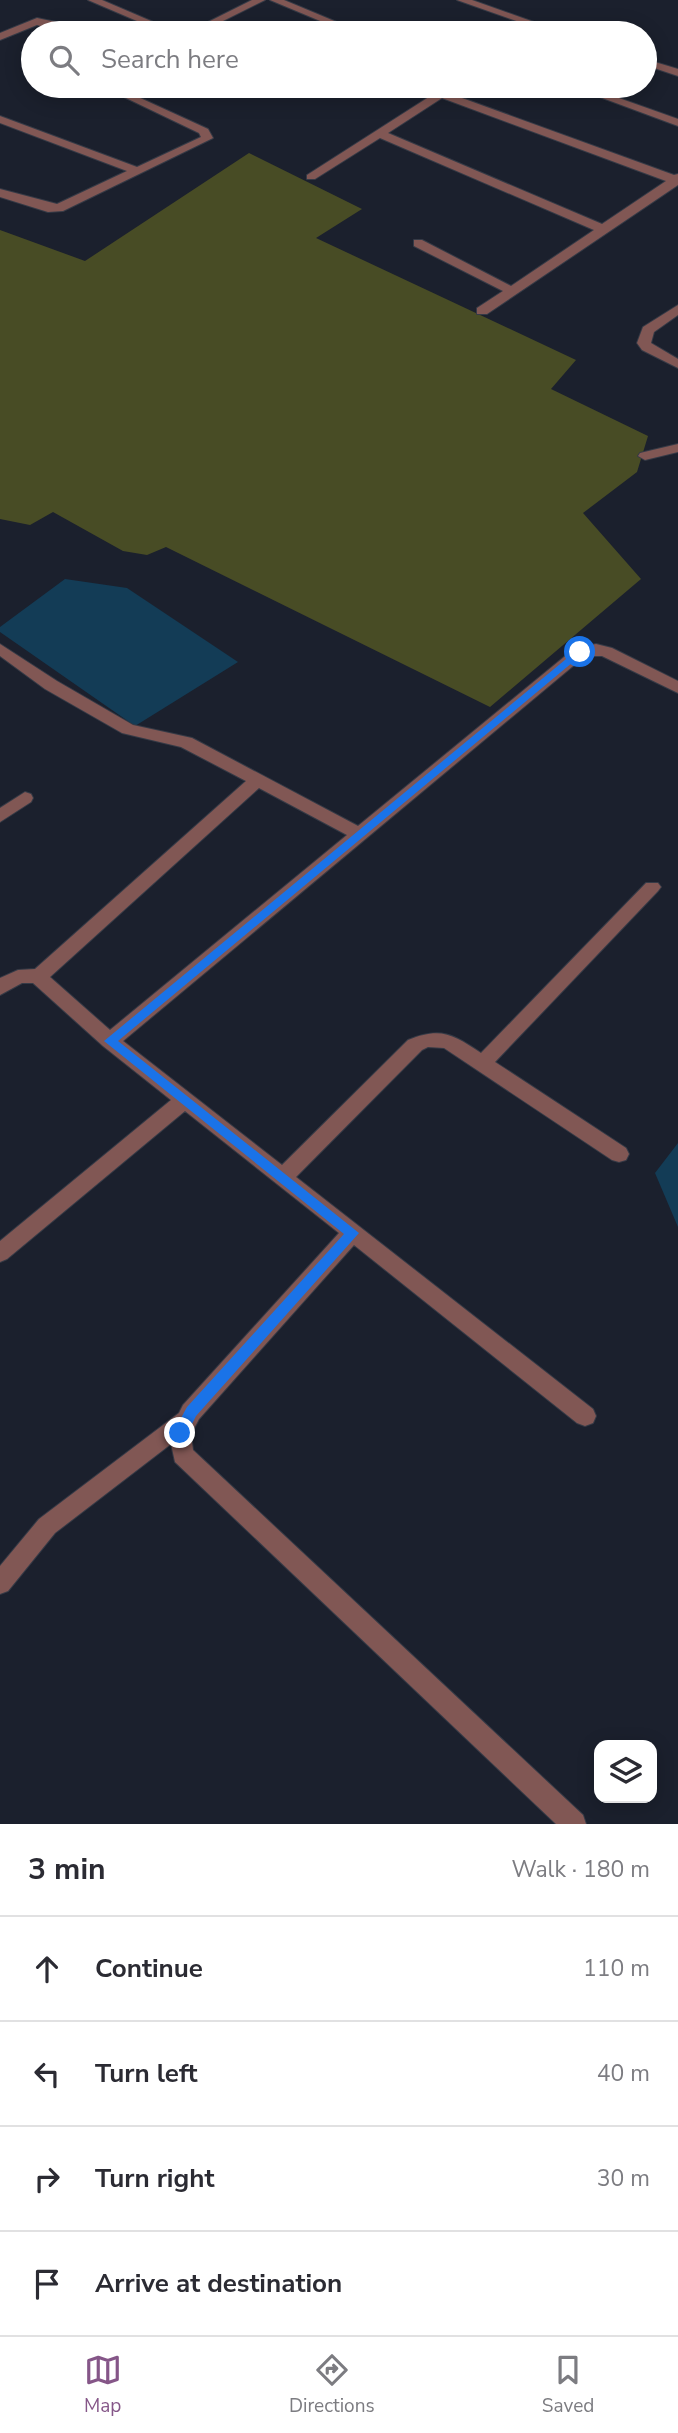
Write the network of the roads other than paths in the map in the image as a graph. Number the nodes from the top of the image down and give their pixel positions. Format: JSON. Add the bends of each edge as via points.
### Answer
{"nodes":[{"id":1,"x":93,"y":0,"type":"edge"},
{"id":2,"x":260,"y":0,"type":"edge"},
{"id":3,"x":275,"y":0,"type":"edge"},
{"id":4,"x":462,"y":0,"type":"edge"},
{"id":5,"x":145,"y":21,"type":"edge"},
{"id":6,"x":216,"y":21,"type":"edge"},
{"id":7,"x":328,"y":21,"type":"edge"},
{"id":8,"x":524,"y":21,"type":"edge"},
{"id":9,"x":21,"y":27,"type":"edge"},
{"id":10,"x":0,"y":37,"type":"edge"},
{"id":11,"x":657,"y":66,"type":"edge"},
{"id":12,"x":678,"y":73,"type":"edge"},
{"id":13,"x":132,"y":98,"type":"edge"},
{"id":14,"x":436,"y":98,"type":"edge"},
{"id":15,"x":453,"y":98,"type":"edge"},
{"id":16,"x":608,"y":98,"type":"edge"},
{"id":17,"x":0,"y":119,"type":"edge"},
{"id":18,"x":678,"y":123,"type":"edge"},
{"id":19,"x":380,"y":133,"type":"junction"},
{"id":20,"x":137,"y":171,"type":"junction"},
{"id":21,"x":311,"y":177,"type":"dead end"},
{"id":22,"x":677,"y":179,"type":"edge"},
{"id":23,"x":0,"y":192,"type":"edge"},
{"id":24,"x":603,"y":229,"type":"junction"},
{"id":25,"x":418,"y":243,"type":"dead end"},
{"id":26,"x":512,"y":291,"type":"junction"},
{"id":27,"x":678,"y":309,"type":"edge"},
{"id":28,"x":482,"y":311,"type":"dead end"},
{"id":29,"x":678,"y":364,"type":"edge"},
{"id":30,"x":678,"y":448,"type":"edge"},
{"id":31,"x":645,"y":456,"type":"dead end"},
{"id":32,"x":0,"y":649,"type":"edge"},
{"id":33,"x":678,"y":688,"type":"edge"},
{"id":34,"x":258,"y":780,"type":"junction"},
{"id":35,"x":25,"y":798,"type":"dead end"},
{"id":36,"x":0,"y":816,"type":"edge"},
{"id":37,"x":361,"y":835,"type":"junction"},
{"id":38,"x":652,"y":887,"type":"dead end"},
{"id":39,"x":38,"y":977,"type":"junction"},
{"id":40,"x":0,"y":988,"type":"edge"},
{"id":41,"x":110,"y":1041,"type":"junction"},
{"id":42,"x":482,"y":1064,"type":"junction"},
{"id":43,"x":184,"y":1100,"type":"junction"},
{"id":44,"x":619,"y":1154,"type":"dead end"},
{"id":45,"x":284,"y":1176,"type":"junction"},
{"id":46,"x":352,"y":1233,"type":"junction"},
{"id":47,"x":0,"y":1253,"type":"edge"},
{"id":48,"x":585,"y":1416,"type":"dead end"},
{"id":49,"x":184,"y":1421,"type":"junction"},
{"id":50,"x":0,"y":1583,"type":"edge"},
{"id":51,"x":574,"y":1824,"type":"edge"}],
"edges":[{"from":1,"to":5,"type":"street"},
{"from":2,"to":6,"type":"street"},
{"from":3,"to":7,"type":"street"},
{"from":4,"to":8,"type":"street"},
{"from":9,"to":10,"type":"street"},
{"from":11,"to":12,"type":"street"},
{"from":13,"to":20,"type":"street","via":[[207,133],[204,140]]},
{"from":14,"to":19,"type":"street"},
{"from":15,"to":22,"type":"street"},
{"from":16,"to":18,"type":"street"},
{"from":17,"to":20,"type":"street"},
{"from":19,"to":21,"type":"street"},
{"from":19,"to":24,"type":"street"},
{"from":20,"to":23,"type":"street","via":[[59,208]]},
{"from":22,"to":24,"type":"street"},
{"from":24,"to":26,"type":"street"},
{"from":25,"to":26,"type":"street"},
{"from":26,"to":28,"type":"street"},
{"from":27,"to":29,"type":"street","via":[[648,330],[644,343]]},
{"from":30,"to":31,"type":"street"},
{"from":32,"to":34,"type":"street","via":[[128,729],[176,737]]},
{"from":33,"to":37,"type":"street","via":[[607,652],[580,652]]},
{"from":34,"to":37,"type":"street"},
{"from":34,"to":39,"type":"street"},
{"from":35,"to":36,"type":"street"},
{"from":37,"to":41,"type":"street"},
{"from":38,"to":42,"type":"street"},
{"from":39,"to":40,"type":"street","via":[[13,978]]},
{"from":39,"to":41,"type":"street"},
{"from":41,"to":43,"type":"street"},
{"from":42,"to":44,"type":"street"},
{"from":42,"to":45,"type":"street","via":[[448,1041],[427,1040],[415,1045]]},
{"from":43,"to":45,"type":"street"},
{"from":43,"to":47,"type":"street"},
{"from":45,"to":46,"type":"street"},
{"from":46,"to":48,"type":"street"},
{"from":46,"to":49,"type":"street"},
{"from":49,"to":50,"type":"street","via":[[47,1526]]},
{"from":49,"to":51,"type":"street","via":[[180,1433],[183,1455]]}]}
